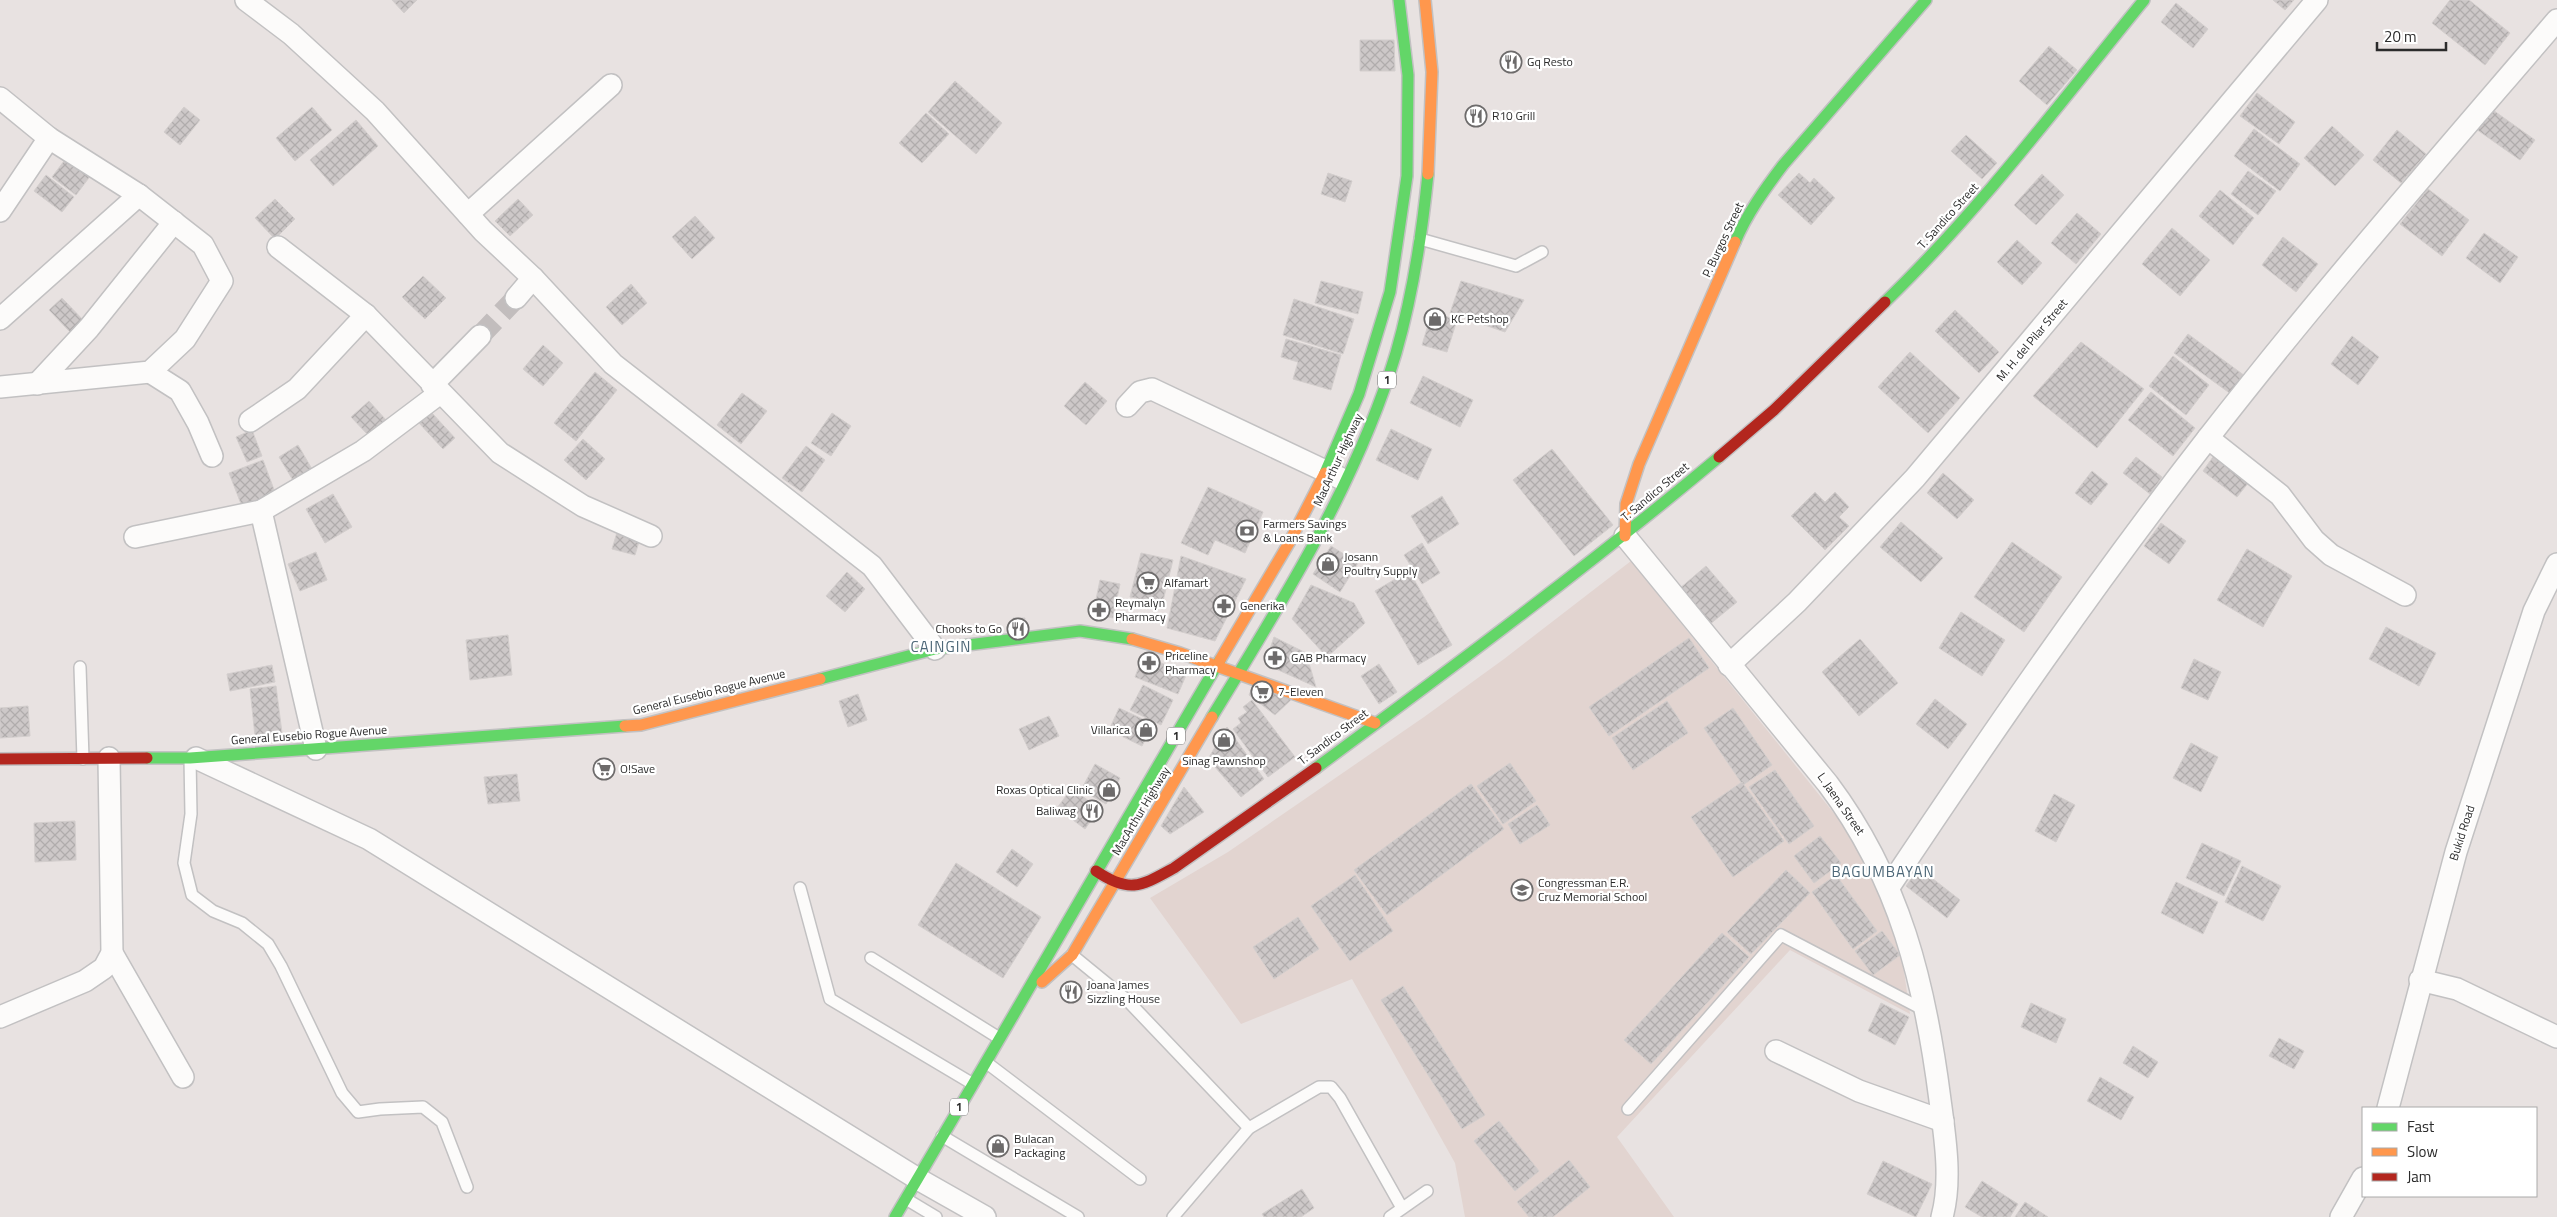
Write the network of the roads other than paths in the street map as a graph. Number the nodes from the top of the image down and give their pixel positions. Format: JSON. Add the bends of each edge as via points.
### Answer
{"nodes":[{"id":1,"x":246,"y":0,"type":"edge"},
{"id":2,"x":1399,"y":0,"type":"edge"},
{"id":3,"x":1425,"y":0,"type":"edge"},
{"id":4,"x":1926,"y":0,"type":"edge"},
{"id":5,"x":2144,"y":0,"type":"edge"},
{"id":6,"x":2317,"y":0,"type":"edge"},
{"id":7,"x":2556,"y":25,"type":"edge"},
{"id":8,"x":612,"y":85,"type":"dead end"},
{"id":9,"x":0,"y":98,"type":"edge"},
{"id":10,"x":49,"y":138,"type":"junction"},
{"id":11,"x":139,"y":196,"type":"junction"},
{"id":12,"x":0,"y":211,"type":"edge"},
{"id":13,"x":468,"y":214,"type":"junction"},
{"id":14,"x":174,"y":222,"type":"junction"},
{"id":15,"x":1399,"y":234,"type":"junction"},
{"id":16,"x":1421,"y":239,"type":"junction"},
{"id":17,"x":278,"y":247,"type":"dead end"},
{"id":18,"x":1542,"y":252,"type":"dead end"},
{"id":19,"x":532,"y":278,"type":"junction"},
{"id":20,"x":516,"y":298,"type":"tunnel mouth"},
{"id":21,"x":366,"y":315,"type":"junction"},
{"id":22,"x":0,"y":320,"type":"edge"},
{"id":23,"x":480,"y":336,"type":"tunnel mouth"},
{"id":24,"x":150,"y":372,"type":"junction"},
{"id":25,"x":37,"y":384,"type":"junction"},
{"id":26,"x":0,"y":387,"type":"edge"},
{"id":27,"x":436,"y":389,"type":"junction"},
{"id":28,"x":1127,"y":406,"type":"dead end"},
{"id":29,"x":250,"y":421,"type":"dead end"},
{"id":30,"x":2208,"y":438,"type":"junction"},
{"id":31,"x":212,"y":456,"type":"dead end"},
{"id":32,"x":1335,"y":476,"type":"junction"},
{"id":33,"x":261,"y":511,"type":"junction"},
{"id":34,"x":651,"y":536,"type":"dead end"},
{"id":35,"x":1625,"y":536,"type":"junction"},
{"id":36,"x":134,"y":537,"type":"dead end"},
{"id":37,"x":2557,"y":564,"type":"edge"},
{"id":38,"x":2405,"y":595,"type":"dead end"},
{"id":39,"x":935,"y":649,"type":"junction"},
{"id":40,"x":1730,"y":665,"type":"junction"},
{"id":41,"x":1216,"y":666,"type":"junction"},
{"id":42,"x":80,"y":668,"type":"dead end"},
{"id":43,"x":1239,"y":673,"type":"junction"},
{"id":44,"x":1375,"y":723,"type":"junction"},
{"id":45,"x":316,"y":749,"type":"junction"},
{"id":46,"x":109,"y":758,"type":"junction"},
{"id":47,"x":192,"y":758,"type":"junction"},
{"id":48,"x":83,"y":759,"type":"junction"},
{"id":49,"x":0,"y":760,"type":"edge"},
{"id":50,"x":1096,"y":871,"type":"junction"},
{"id":51,"x":1114,"y":882,"type":"junction"},
{"id":52,"x":1889,"y":887,"type":"junction"},
{"id":53,"x":800,"y":888,"type":"dead end"},
{"id":54,"x":112,"y":953,"type":"junction"},
{"id":55,"x":1072,"y":955,"type":"junction"},
{"id":56,"x":871,"y":958,"type":"dead end"},
{"id":57,"x":2420,"y":980,"type":"junction"},
{"id":58,"x":1025,"y":999,"type":"junction"},
{"id":59,"x":1927,"y":1012,"type":"junction"},
{"id":60,"x":0,"y":1017,"type":"edge"},
{"id":61,"x":2557,"y":1037,"type":"edge"},
{"id":62,"x":999,"y":1038,"type":"junction"},
{"id":63,"x":1776,"y":1051,"type":"dead end"},
{"id":64,"x":987,"y":1063,"type":"junction"},
{"id":65,"x":183,"y":1077,"type":"dead end"},
{"id":66,"x":973,"y":1084,"type":"junction"},
{"id":67,"x":2388,"y":1107,"type":"edge"},
{"id":68,"x":1628,"y":1109,"type":"dead end"},
{"id":69,"x":1943,"y":1121,"type":"junction"},
{"id":70,"x":1249,"y":1128,"type":"junction"},
{"id":71,"x":942,"y":1136,"type":"junction"},
{"id":72,"x":1140,"y":1179,"type":"dead end"},
{"id":73,"x":2362,"y":1180,"type":"edge"},
{"id":74,"x":927,"y":1183,"type":"junction"},
{"id":75,"x":466,"y":1187,"type":"dead end"},
{"id":76,"x":1427,"y":1191,"type":"dead end"},
{"id":77,"x":906,"y":1200,"type":"junction"},
{"id":78,"x":1402,"y":1208,"type":"junction"},
{"id":79,"x":895,"y":1217,"type":"edge"},
{"id":80,"x":936,"y":1217,"type":"edge"},
{"id":81,"x":985,"y":1217,"type":"edge"},
{"id":82,"x":1078,"y":1217,"type":"edge"},
{"id":83,"x":1173,"y":1217,"type":"edge"},
{"id":84,"x":1390,"y":1217,"type":"edge"},
{"id":85,"x":1942,"y":1217,"type":"edge"},
{"id":86,"x":2342,"y":1217,"type":"edge"}],
"edges":[{"from":1,"to":13,"type":"street","via":[[290,34],[375,111]]},
{"from":2,"to":15,"type":"main road","name":"MacArthur Highway","number":"1","via":[[1408,75],[1409,128],[1407,176]]},
{"from":3,"to":16,"type":"main road","name":"MacArthur Highway","number":"1","via":[[1433,73],[1432,132]]},
{"from":4,"to":35,"type":"main road","name":"P. Burgos Street","via":[[1783,165],[1743,223],[1639,464],[1626,504]]},
{"from":5,"to":35,"type":"main road","name":"T. Sandico Street","via":[[1991,188],[1921,267],[1774,410]]},
{"from":6,"to":40,"type":"street","name":"M. H. del Pilar Street","via":[[1914,478],[1797,602]]},
{"from":7,"to":30,"type":"street","via":[[2384,222]]},
{"from":8,"to":13,"type":"street"},
{"from":9,"to":10,"type":"street"},
{"from":10,"to":11,"type":"street"},
{"from":10,"to":12,"type":"street"},
{"from":11,"to":14,"type":"street"},
{"from":11,"to":22,"type":"street"},
{"from":13,"to":19,"type":"street"},
{"from":14,"to":24,"type":"street","via":[[203,245],[222,281],[185,339]]},
{"from":14,"to":25,"type":"street","via":[[89,328]]},
{"from":15,"to":16,"type":"lane"},
{"from":15,"to":32,"type":"main road","name":"MacArthur Highway","number":"1","via":[[1390,292]]},
{"from":16,"to":18,"type":"lane","via":[[1516,266]]},
{"from":16,"to":32,"type":"main road","name":"MacArthur Highway","number":"1","via":[[1389,375]]},
{"from":17,"to":21,"type":"street"},
{"from":19,"to":20,"type":"street"},
{"from":19,"to":39,"type":"street","via":[[613,364],[872,566]]},
{"from":21,"to":27,"type":"street"},
{"from":21,"to":29,"type":"street","via":[[297,389]]},
{"from":23,"to":27,"type":"street"},
{"from":24,"to":25,"type":"street"},
{"from":24,"to":31,"type":"street","via":[[180,391]]},
{"from":25,"to":26,"type":"street"},
{"from":27,"to":33,"type":"street","via":[[363,451]]},
{"from":27,"to":34,"type":"street","via":[[500,453],[583,506]]},
{"from":28,"to":32,"type":"street","via":[[1140,392],[1152,389]]},
{"from":30,"to":38,"type":"street","via":[[2280,495],[2314,540],[2331,555]]},
{"from":30,"to":52,"type":"street","via":[[2015,698]]},
{"from":32,"to":41,"type":"main road","name":"MacArthur Highway","number":"1","via":[[1289,543]]},
{"from":32,"to":43,"type":"main road","name":"MacArthur Highway","number":"1","via":[[1297,574]]},
{"from":33,"to":36,"type":"street"},
{"from":33,"to":45,"type":"street"},
{"from":35,"to":40,"type":"street","name":"L. Jaena Street"},
{"from":35,"to":44,"type":"main road","name":"T. Sandico Street"},
{"from":37,"to":57,"type":"street","name":"Bukid Road","via":[[2534,611],[2456,852]]},
{"from":39,"to":41,"type":"main road","name":"General Eusebio Rogue Avenue","via":[[1080,631],[1134,639]]},
{"from":39,"to":45,"type":"main road","name":"General Eusebio Rogue Avenue","via":[[641,725]]},
{"from":40,"to":52,"type":"street","name":"L. Jaena Street","via":[[1854,819]]},
{"from":41,"to":43,"type":"main road","name":"General Eusebio Rogue Avenue"},
{"from":41,"to":50,"type":"main road","name":"MacArthur Highway","number":"1"},
{"from":42,"to":48,"type":"lane"},
{"from":43,"to":44,"type":"main road","name":"General Eusebio Rogue Avenue"},
{"from":43,"to":51,"type":"main road","name":"MacArthur Highway","number":"1"},
{"from":44,"to":51,"type":"main road","name":"T. Sandico Street","via":[[1174,868],[1136,886]]},
{"from":45,"to":47,"type":"main road","name":"General Eusebio Rogue Avenue"},
{"from":46,"to":47,"type":"main road","name":"General Eusebio Rogue Avenue"},
{"from":46,"to":48,"type":"main road","name":"General Eusebio Rogue Avenue"},
{"from":46,"to":54,"type":"street"},
{"from":47,"to":74,"type":"street","via":[[369,839]]},
{"from":47,"to":75,"type":"lane","via":[[191,814],[184,863],[192,895],[213,911],[242,923],[268,944],[342,1093],[358,1112],[423,1107],[442,1122]]},
{"from":48,"to":49,"type":"main road","name":"General Eusebio Rogue Avenue"},
{"from":50,"to":51,"type":"main road","name":"T. Sandico Street"},
{"from":50,"to":58,"type":"main road","name":"MacArthur Highway","number":"1"},
{"from":51,"to":55,"type":"main road","name":"MacArthur Highway","number":"1"},
{"from":52,"to":59,"type":"street","name":"L. Jaena Street"},
{"from":53,"to":66,"type":"lane","via":[[830,999]]},
{"from":54,"to":60,"type":"street","via":[[104,968],[85,981]]},
{"from":54,"to":65,"type":"street"},
{"from":55,"to":58,"type":"main road","name":"MacArthur Highway","number":"1"},
{"from":55,"to":70,"type":"lane","via":[[1127,1000]]},
{"from":56,"to":62,"type":"lane"},
{"from":57,"to":61,"type":"street","via":[[2457,989]]},
{"from":57,"to":67,"type":"street","name":"Bukid Road"},
{"from":58,"to":62,"type":"main road","name":"MacArthur Highway","number":"1"},
{"from":59,"to":68,"type":"lane","via":[[1781,935]]},
{"from":59,"to":69,"type":"street","name":"L. Jaena Street"},
{"from":62,"to":64,"type":"main road","name":"MacArthur Highway","number":"1"},
{"from":63,"to":69,"type":"street","via":[[1865,1093]]},
{"from":64,"to":66,"type":"main road","name":"MacArthur Highway","number":"1"},
{"from":64,"to":72,"type":"lane"},
{"from":66,"to":71,"type":"main road","name":"MacArthur Highway","number":"1"},
{"from":69,"to":85,"type":"street","name":"L. Jaena Street","via":[[1946,1205]]},
{"from":70,"to":78,"type":"lane","via":[[1319,1087],[1331,1088],[1350,1114]]},
{"from":70,"to":83,"type":"lane"},
{"from":71,"to":74,"type":"main road","name":"MacArthur Highway","number":"1"},
{"from":71,"to":82,"type":"lane"},
{"from":73,"to":86,"type":"street"},
{"from":74,"to":77,"type":"main road","name":"MacArthur Highway","number":"1"},
{"from":74,"to":81,"type":"street"},
{"from":76,"to":78,"type":"lane"},
{"from":77,"to":79,"type":"main road","name":"MacArthur Highway","number":"1"},
{"from":77,"to":80,"type":"lane"},
{"from":78,"to":84,"type":"lane"}]}
